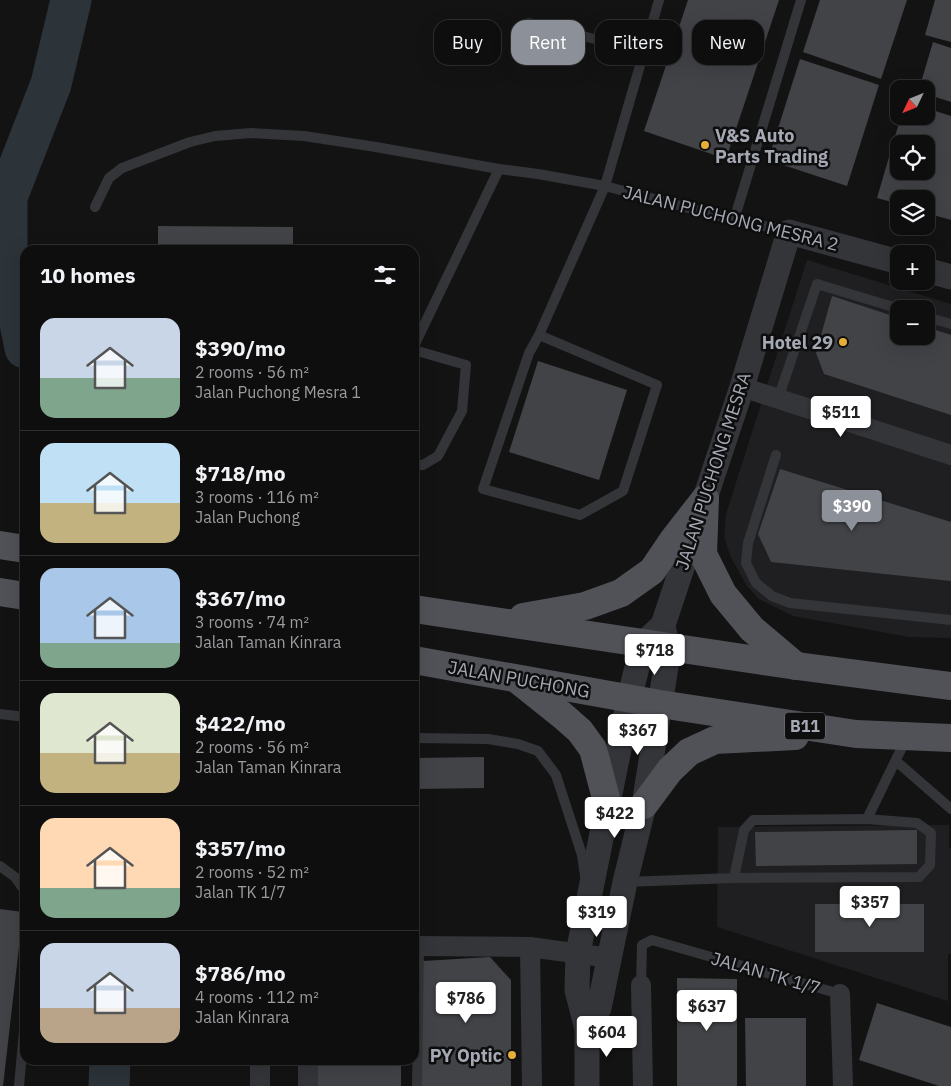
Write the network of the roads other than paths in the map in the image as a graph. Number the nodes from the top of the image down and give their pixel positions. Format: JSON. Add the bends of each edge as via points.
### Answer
{"nodes":[{"id":1,"x":659,"y":0,"type":"edge"},
{"id":2,"x":801,"y":0,"type":"edge"},
{"id":3,"x":653,"y":20,"type":"edge"},
{"id":4,"x":640,"y":65,"type":"edge"},
{"id":5,"x":499,"y":169,"type":"junction"},
{"id":6,"x":605,"y":186,"type":"junction"},
{"id":7,"x":95,"y":207,"type":"dead end"},
{"id":8,"x":734,"y":220,"type":"junction"},
{"id":9,"x":789,"y":232,"type":"junction"},
{"id":10,"x":890,"y":260,"type":"edge"},
{"id":11,"x":935,"y":272,"type":"edge"},
{"id":12,"x":951,"y":276,"type":"edge"},
{"id":13,"x":890,"y":306,"type":"edge"},
{"id":14,"x":935,"y":320,"type":"edge"},
{"id":15,"x":951,"y":324,"type":"edge"},
{"id":16,"x":539,"y":335,"type":"junction"},
{"id":17,"x":419,"y":336,"type":"edge"},
{"id":18,"x":419,"y":352,"type":"edge"},
{"id":19,"x":742,"y":387,"type":"junction"},
{"id":20,"x":778,"y":398,"type":"junction"},
{"id":21,"x":951,"y":454,"type":"edge"},
{"id":22,"x":776,"y":455,"type":"dead end"},
{"id":23,"x":419,"y":465,"type":"edge"},
{"id":24,"x":705,"y":499,"type":"junction"},
{"id":25,"x":0,"y":545,"type":"edge"},
{"id":26,"x":20,"y":548,"type":"edge"},
{"id":27,"x":0,"y":592,"type":"edge"},
{"id":28,"x":20,"y":595,"type":"edge"},
{"id":29,"x":419,"y":610,"type":"edge"},
{"id":30,"x":951,"y":620,"type":"edge"},
{"id":31,"x":499,"y":621,"type":"junction"},
{"id":32,"x":658,"y":639,"type":"junction"},
{"id":33,"x":419,"y":661,"type":"edge"},
{"id":34,"x":797,"y":666,"type":"junction"},
{"id":35,"x":515,"y":678,"type":"junction"},
{"id":36,"x":951,"y":686,"type":"edge"},
{"id":37,"x":629,"y":699,"type":"junction"},
{"id":38,"x":660,"y":704,"type":"junction"},
{"id":39,"x":0,"y":714,"type":"edge"},
{"id":40,"x":20,"y":717,"type":"edge"},
{"id":41,"x":856,"y":734,"type":"junction"},
{"id":42,"x":908,"y":736,"type":"junction"},
{"id":43,"x":419,"y":738,"type":"edge"},
{"id":44,"x":951,"y":738,"type":"edge"},
{"id":45,"x":896,"y":761,"type":"junction"},
{"id":46,"x":644,"y":804,"type":"junction"},
{"id":47,"x":608,"y":806,"type":"junction"},
{"id":48,"x":951,"y":809,"type":"edge"},
{"id":49,"x":867,"y":819,"type":"junction"},
{"id":50,"x":0,"y":866,"type":"edge"},
{"id":51,"x":734,"y":878,"type":"junction"},
{"id":52,"x":625,"y":882,"type":"junction"},
{"id":53,"x":20,"y":884,"type":"edge"},
{"id":54,"x":588,"y":902,"type":"junction"},
{"id":55,"x":419,"y":946,"type":"edge"},
{"id":56,"x":530,"y":947,"type":"junction"},
{"id":57,"x":578,"y":953,"type":"junction"},
{"id":58,"x":610,"y":958,"type":"junction"},
{"id":59,"x":641,"y":985,"type":"joint"},
{"id":60,"x":840,"y":994,"type":"joint"},
{"id":61,"x":587,"y":1030,"type":"junction"},
{"id":62,"x":21,"y":1065,"type":"edge"},
{"id":63,"x":260,"y":1065,"type":"edge"},
{"id":64,"x":308,"y":1065,"type":"edge"},
{"id":65,"x":417,"y":1065,"type":"edge"},
{"id":66,"x":19,"y":1086,"type":"edge"},
{"id":67,"x":260,"y":1086,"type":"edge"},
{"id":68,"x":308,"y":1086,"type":"edge"},
{"id":69,"x":417,"y":1086,"type":"edge"},
{"id":70,"x":532,"y":1086,"type":"edge"},
{"id":71,"x":587,"y":1086,"type":"edge"},
{"id":72,"x":643,"y":1086,"type":"edge"},
{"id":73,"x":843,"y":1086,"type":"edge"}],
"edges":[{"from":1,"to":3,"type":"lane","name":"JALAN PUCHONG MESRA 2"},
{"from":2,"to":8,"type":"lane"},
{"from":4,"to":6,"type":"lane","name":"JALAN PUCHONG MESRA 2"},
{"from":5,"to":6,"type":"lane"},
{"from":5,"to":7,"type":"lane","via":[[304,136],[251,133],[215,136],[122,168],[109,178]]},
{"from":5,"to":17,"type":"lane"},
{"from":6,"to":8,"type":"lane","name":"JALAN PUCHONG MESRA 2"},
{"from":6,"to":16,"type":"lane"},
{"from":8,"to":9,"type":"lane","name":"JALAN PUCHONG MESRA 2"},
{"from":9,"to":10,"type":"street","name":"JALAN PUCHONG MESRA 2"},
{"from":9,"to":19,"type":"street","name":"JALAN PUCHONG MESRA"},
{"from":11,"to":12,"type":"street"},
{"from":13,"to":20,"type":"lane","via":[[817,284]]},
{"from":14,"to":15,"type":"lane"},
{"from":16,"to":16,"type":"lane","via":[[657,385],[623,491],[580,515],[483,489],[529,353]]},
{"from":18,"to":23,"type":"lane","via":[[466,366],[462,411],[438,456]]},
{"from":19,"to":20,"type":"street"},
{"from":19,"to":24,"type":"street","name":"JALAN PUCHONG MESRA"},
{"from":20,"to":21,"type":"street"},
{"from":22,"to":30,"type":"lane","via":[[748,543],[746,563],[756,583],[772,596],[790,603]]},
{"from":24,"to":31,"type":"main road","via":[[652,570],[621,593],[585,606]]},
{"from":24,"to":32,"type":"street","name":"JALAN PUCHONG MESRA"},
{"from":24,"to":34,"type":"main road","via":[[703,554],[722,594],[752,629]]},
{"from":25,"to":26,"type":"main road"},
{"from":27,"to":28,"type":"main road"},
{"from":29,"to":31,"type":"main road"},
{"from":31,"to":32,"type":"main road"},
{"from":32,"to":34,"type":"main road"},
{"from":32,"to":37,"type":"street"},
{"from":32,"to":38,"type":"street"},
{"from":33,"to":35,"type":"main road","name":"JALAN PUCHONG","number":"B11"},
{"from":34,"to":36,"type":"main road"},
{"from":35,"to":37,"type":"main road","name":"JALAN PUCHONG","number":"B11"},
{"from":35,"to":47,"type":"main road","via":[[580,731],[592,749]]},
{"from":37,"to":38,"type":"main road","name":"JALAN PUCHONG","number":"B11"},
{"from":37,"to":47,"type":"street"},
{"from":38,"to":41,"type":"main road","name":"JALAN PUCHONG","number":"B11"},
{"from":38,"to":46,"type":"street"},
{"from":39,"to":40,"type":"lane"},
{"from":41,"to":42,"type":"main road","name":"JALAN PUCHONG","number":"B11"},
{"from":41,"to":46,"type":"main road","via":[[715,740],[689,752],[670,770]]},
{"from":42,"to":44,"type":"main road","name":"JALAN PUCHONG","number":"B11"},
{"from":42,"to":45,"type":"lane"},
{"from":43,"to":54,"type":"lane","via":[[488,739],[538,751],[556,775],[568,809],[582,855]]},
{"from":45,"to":48,"type":"lane"},
{"from":45,"to":49,"type":"lane"},
{"from":46,"to":52,"type":"street"},
{"from":47,"to":54,"type":"street"},
{"from":49,"to":51,"type":"lane","via":[[753,820],[744,830]]},
{"from":49,"to":51,"type":"lane","via":[[917,822],[931,833],[930,864],[919,878]]},
{"from":50,"to":53,"type":"lane"},
{"from":51,"to":52,"type":"lane"},
{"from":52,"to":58,"type":"street"},
{"from":54,"to":57,"type":"street"},
{"from":55,"to":56,"type":"street"},
{"from":56,"to":57,"type":"street"},
{"from":56,"to":70,"type":"street"},
{"from":57,"to":58,"type":"street"},
{"from":57,"to":61,"type":"street","via":[[577,990]]},
{"from":58,"to":61,"type":"street","via":[[599,1008]]},
{"from":59,"to":60,"type":"lane","name":"JALAN TK 1/7","via":[[642,946],[652,940]]},
{"from":59,"to":72,"type":"street"},
{"from":60,"to":73,"type":"street","name":"JALAN TK 1/7"},
{"from":61,"to":71,"type":"street"},
{"from":62,"to":66,"type":"lane"},
{"from":63,"to":67,"type":"street"},
{"from":64,"to":68,"type":"street"},
{"from":65,"to":69,"type":"lane"}]}
